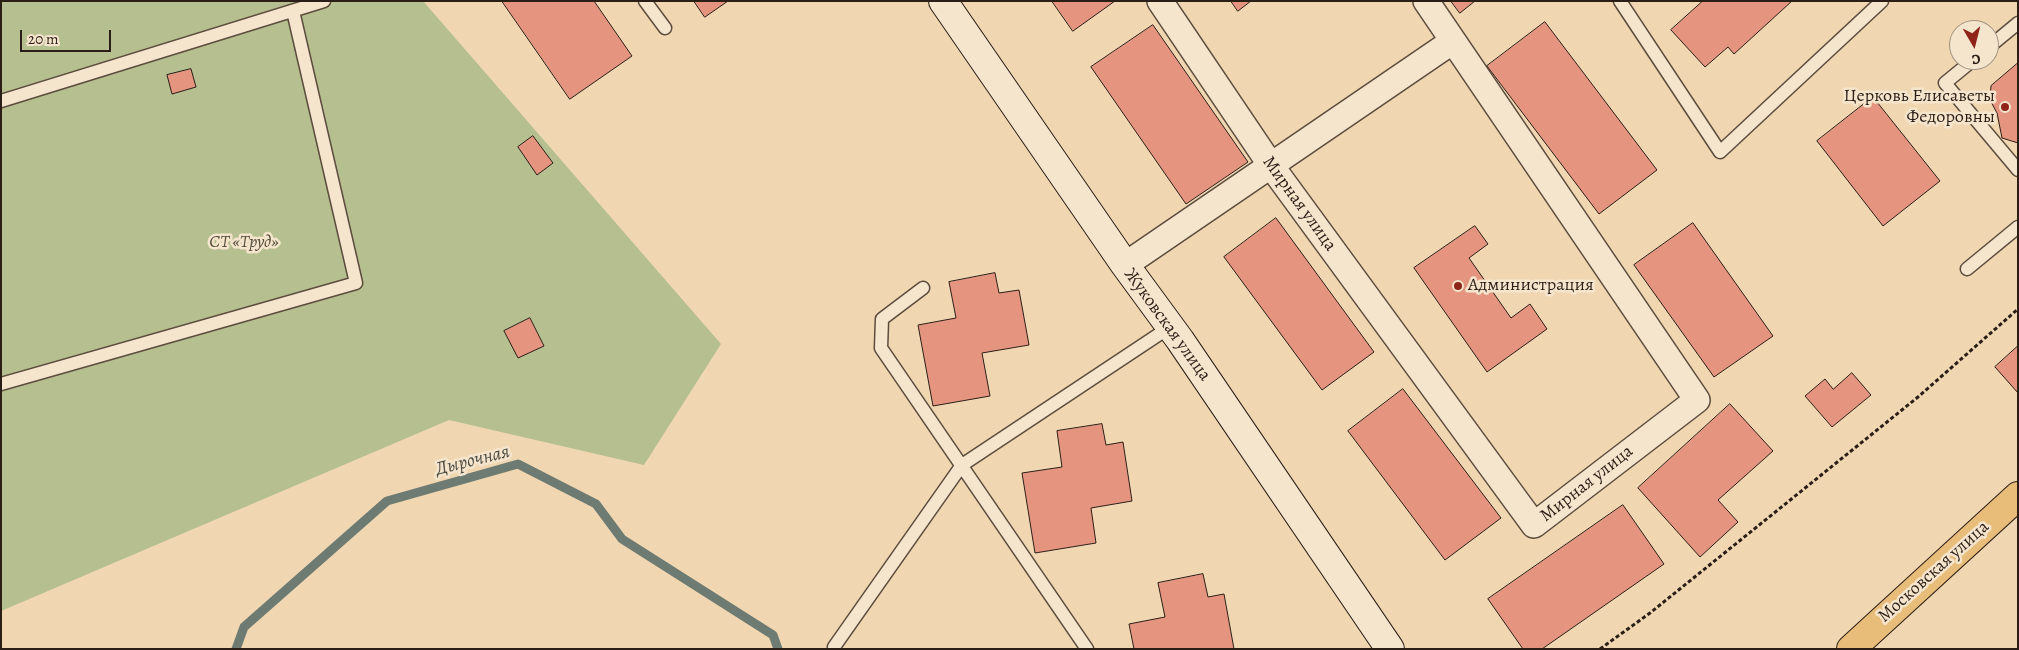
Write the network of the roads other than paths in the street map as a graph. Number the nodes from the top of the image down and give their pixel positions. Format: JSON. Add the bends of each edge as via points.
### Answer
{"nodes":[{"id":1,"x":324,"y":1,"type":"edge"},
{"id":2,"x":645,"y":1,"type":"edge"},
{"id":3,"x":943,"y":1,"type":"edge"},
{"id":4,"x":1160,"y":1,"type":"edge"},
{"id":5,"x":1426,"y":1,"type":"edge"},
{"id":6,"x":1620,"y":1,"type":"edge"},
{"id":7,"x":1882,"y":1,"type":"edge"},
{"id":8,"x":294,"y":11,"type":"junction"},
{"id":9,"x":2018,"y":23,"type":"edge"},
{"id":10,"x":665,"y":28,"type":"dead end"},
{"id":11,"x":1999,"y":39,"type":"edge"},
{"id":12,"x":1453,"y":41,"type":"junction"},
{"id":13,"x":1961,"y":70,"type":"edge"},
{"id":14,"x":1,"y":101,"type":"edge"},
{"id":15,"x":1272,"y":167,"type":"junction"},
{"id":16,"x":2018,"y":170,"type":"edge"},
{"id":17,"x":2018,"y":227,"type":"edge"},
{"id":18,"x":1125,"y":266,"type":"junction"},
{"id":19,"x":1967,"y":269,"type":"dead end"},
{"id":20,"x":923,"y":288,"type":"dead end"},
{"id":21,"x":1170,"y":327,"type":"junction"},
{"id":22,"x":1,"y":384,"type":"edge"},
{"id":23,"x":962,"y":465,"type":"junction"},
{"id":24,"x":2018,"y":496,"type":"edge"},
{"id":25,"x":834,"y":647,"type":"dead end"},
{"id":26,"x":1087,"y":649,"type":"edge"},
{"id":27,"x":1390,"y":649,"type":"edge"},
{"id":28,"x":1851,"y":649,"type":"edge"}],
"edges":[{"from":1,"to":8,"type":"lane"},
{"from":2,"to":10,"type":"lane"},
{"from":3,"to":18,"type":"main road","name":"Жуковская улица"},
{"from":4,"to":15,"type":"street","name":"Мирная улица"},
{"from":5,"to":12,"type":"street","name":"Мирная улица"},
{"from":6,"to":7,"type":"lane","via":[[1720,152]]},
{"from":8,"to":14,"type":"lane"},
{"from":8,"to":22,"type":"lane","via":[[356,283]]},
{"from":9,"to":11,"type":"lane"},
{"from":12,"to":15,"type":"street"},
{"from":12,"to":15,"type":"street","name":"Мирная улица","via":[[1697,400],[1534,525]]},
{"from":13,"to":16,"type":"lane","via":[[1946,83]]},
{"from":15,"to":18,"type":"street"},
{"from":17,"to":19,"type":"lane"},
{"from":18,"to":21,"type":"main road","name":"Жуковская улица"},
{"from":20,"to":23,"type":"lane","via":[[882,319],[882,348]]},
{"from":21,"to":23,"type":"lane"},
{"from":21,"to":27,"type":"main road","name":"Жуковская улица"},
{"from":23,"to":25,"type":"lane"},
{"from":23,"to":26,"type":"lane"},
{"from":24,"to":28,"type":"highway","name":"Московская улица"}]}
